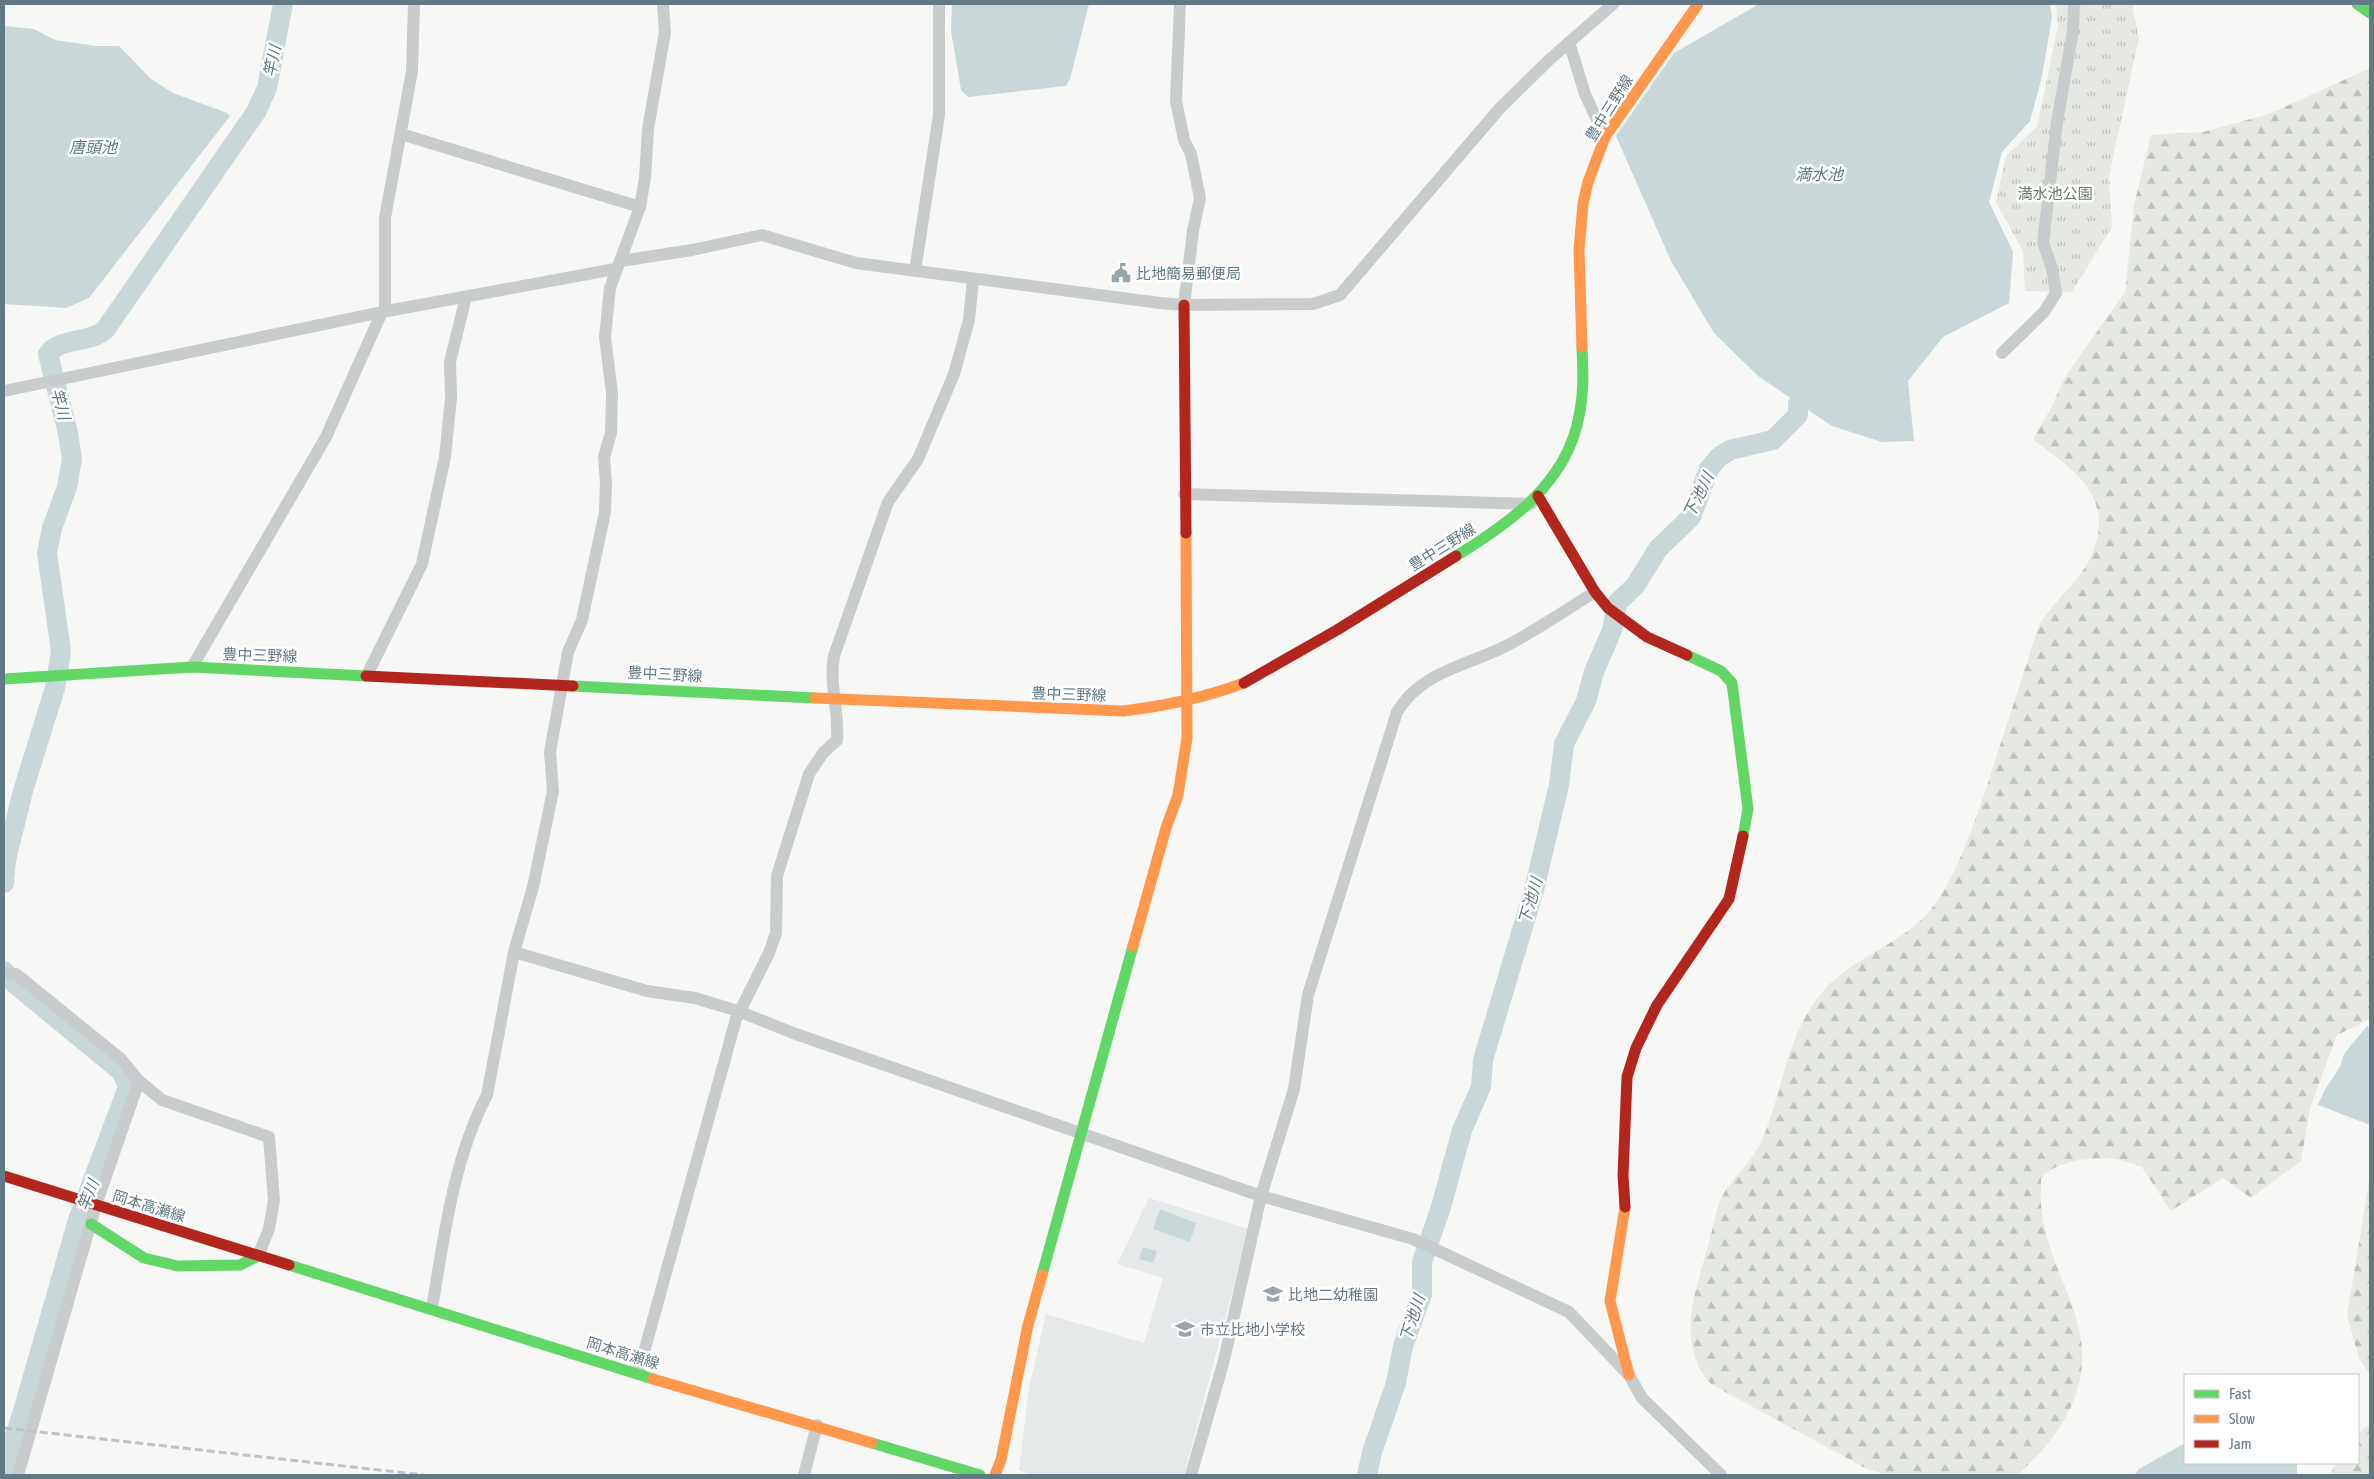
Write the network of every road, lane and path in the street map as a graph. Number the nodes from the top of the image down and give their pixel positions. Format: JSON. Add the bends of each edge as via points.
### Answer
{"nodes":[{"id":1,"x":414,"y":4,"type":"edge"},
{"id":2,"x":663,"y":4,"type":"edge"},
{"id":3,"x":939,"y":4,"type":"edge"},
{"id":4,"x":1180,"y":4,"type":"edge"},
{"id":5,"x":1613,"y":4,"type":"edge"},
{"id":6,"x":1698,"y":4,"type":"edge"},
{"id":7,"x":2074,"y":4,"type":"edge"},
{"id":8,"x":2357,"y":4,"type":"edge"},
{"id":9,"x":2370,"y":13,"type":"edge"},
{"id":10,"x":1569,"y":42,"type":"junction"},
{"id":11,"x":402,"y":134,"type":"junction"},
{"id":12,"x":1605,"y":137,"type":"junction"},
{"id":13,"x":640,"y":207,"type":"junction"},
{"id":14,"x":618,"y":265,"type":"junction"},
{"id":15,"x":915,"y":271,"type":"junction"},
{"id":16,"x":974,"y":280,"type":"junction"},
{"id":17,"x":466,"y":297,"type":"junction"},
{"id":18,"x":1184,"y":305,"type":"junction"},
{"id":19,"x":384,"y":312,"type":"junction"},
{"id":20,"x":2002,"y":353,"type":"dead end"},
{"id":21,"x":4,"y":391,"type":"edge"},
{"id":22,"x":1184,"y":494,"type":"junction"},
{"id":23,"x":1534,"y":500,"type":"junction"},
{"id":24,"x":1594,"y":592,"type":"junction"},
{"id":25,"x":192,"y":667,"type":"junction"},
{"id":26,"x":367,"y":675,"type":"junction"},
{"id":27,"x":4,"y":679,"type":"edge"},
{"id":28,"x":562,"y":684,"type":"junction"},
{"id":29,"x":836,"y":698,"type":"junction"},
{"id":30,"x":1186,"y":702,"type":"junction"},
{"id":31,"x":514,"y":952,"type":"junction"},
{"id":32,"x":4,"y":973,"type":"edge"},
{"id":33,"x":738,"y":1010,"type":"junction"},
{"id":34,"x":139,"y":1082,"type":"junction"},
{"id":35,"x":1082,"y":1132,"type":"junction"},
{"id":36,"x":4,"y":1176,"type":"edge"},
{"id":37,"x":1261,"y":1196,"type":"junction"},
{"id":38,"x":96,"y":1205,"type":"junction"},
{"id":39,"x":91,"y":1224,"type":"junction"},
{"id":40,"x":258,"y":1256,"type":"junction"},
{"id":41,"x":432,"y":1308,"type":"junction"},
{"id":42,"x":638,"y":1374,"type":"junction"},
{"id":43,"x":1629,"y":1375,"type":"junction"},
{"id":44,"x":817,"y":1425,"type":"junction"},
{"id":45,"x":18,"y":1475,"type":"edge"},
{"id":46,"x":804,"y":1475,"type":"edge"},
{"id":47,"x":980,"y":1475,"type":"edge"},
{"id":48,"x":995,"y":1475,"type":"edge"},
{"id":49,"x":1192,"y":1475,"type":"edge"},
{"id":50,"x":1721,"y":1475,"type":"edge"}],
"edges":[{"from":1,"to":11,"type":"street","via":[[412,71]]},
{"from":2,"to":13,"type":"street","via":[[665,32],[648,129]]},
{"from":3,"to":15,"type":"street","via":[[938,116]]},
{"from":4,"to":18,"type":"street","via":[[1176,101],[1200,198]]},
{"from":5,"to":10,"type":"street"},
{"from":6,"to":12,"type":"main road","name":"豊中三野線"},
{"from":7,"to":20,"type":"street","via":[[2043,243],[2056,293],[2044,312]]},
{"from":8,"to":9,"type":"main road"},
{"from":10,"to":12,"type":"street","via":[[1585,94]]},
{"from":10,"to":18,"type":"street","via":[[1500,108],[1340,295],[1314,304]]},
{"from":11,"to":13,"type":"street"},
{"from":11,"to":19,"type":"street","via":[[385,218]]},
{"from":12,"to":23,"type":"main road","name":"豊中三野線","via":[[1588,182],[1580,226],[1583,385],[1579,418],[1564,459]]},
{"from":13,"to":14,"type":"street"},
{"from":14,"to":15,"type":"street","via":[[762,235],[856,263]]},
{"from":14,"to":17,"type":"street"},
{"from":14,"to":28,"type":"street","via":[[610,288],[605,337],[612,393],[611,432],[604,457],[605,512],[582,620],[568,652]]},
{"from":15,"to":16,"type":"street"},
{"from":16,"to":18,"type":"street"},
{"from":16,"to":29,"type":"street","via":[[969,320],[954,374],[918,460],[888,502],[834,656],[831,672]]},
{"from":17,"to":19,"type":"street"},
{"from":17,"to":26,"type":"street","via":[[450,362],[451,398],[445,457],[422,564]]},
{"from":18,"to":22,"type":"main road"},
{"from":19,"to":21,"type":"street"},
{"from":19,"to":25,"type":"street","via":[[326,436]]},
{"from":22,"to":23,"type":"street"},
{"from":22,"to":30,"type":"main road"},
{"from":23,"to":24,"type":"main road"},
{"from":23,"to":30,"type":"main road","name":"豊中三野線","via":[[1479,542],[1275,668],[1223,691]]},
{"from":24,"to":37,"type":"street","via":[[1503,647],[1416,687],[1397,712],[1308,995],[1294,1089]]},
{"from":24,"to":43,"type":"main road","via":[[1608,608],[1647,637],[1721,671],[1732,683],[1748,809],[1729,899],[1657,1005],[1636,1048],[1627,1077],[1623,1175],[1625,1210],[1610,1301]]},
{"from":25,"to":26,"type":"main road","name":"豊中三野線"},
{"from":25,"to":27,"type":"main road","name":"豊中三野線"},
{"from":26,"to":28,"type":"main road","name":"豊中三野線"},
{"from":28,"to":29,"type":"main road","name":"豊中三野線"},
{"from":28,"to":31,"type":"street","via":[[550,752],[553,791],[533,887]]},
{"from":29,"to":30,"type":"main road","name":"豊中三野線","via":[[1090,711],[1123,711]]},
{"from":29,"to":33,"type":"street","via":[[837,740],[823,753],[809,774],[777,876],[776,933],[769,953]]},
{"from":30,"to":35,"type":"main road","via":[[1183,784],[1166,828]]},
{"from":31,"to":33,"type":"street","via":[[647,991],[695,998]]},
{"from":31,"to":41,"type":"street","via":[[487,1095],[476,1115],[449,1208]]},
{"from":32,"to":34,"type":"street","via":[[16,974],[121,1059]]},
{"from":33,"to":35,"type":"street","via":[[794,1033]]},
{"from":33,"to":42,"type":"street"},
{"from":34,"to":38,"type":"street"},
{"from":34,"to":40,"type":"street","via":[[162,1100],[269,1137],[274,1200],[269,1229]]},
{"from":35,"to":37,"type":"street"},
{"from":35,"to":48,"type":"main road","via":[[1028,1325],[1001,1460]]},
{"from":36,"to":38,"type":"main road","name":"岡本高瀬線"},
{"from":37,"to":43,"type":"street","via":[[1413,1239],[1554,1304],[1569,1312]]},
{"from":37,"to":49,"type":"street","via":[[1224,1360]]},
{"from":38,"to":39,"type":"street"},
{"from":38,"to":40,"type":"main road","name":"岡本高瀬線"},
{"from":39,"to":40,"type":"main road","via":[[144,1258],[178,1266],[240,1265]]},
{"from":39,"to":45,"type":"street"},
{"from":40,"to":41,"type":"main road","name":"岡本高瀬線"},
{"from":41,"to":42,"type":"main road","name":"岡本高瀬線"},
{"from":42,"to":44,"type":"main road","name":"岡本高瀬線"},
{"from":43,"to":50,"type":"street","via":[[1642,1398]]},
{"from":44,"to":46,"type":"street"},
{"from":44,"to":47,"type":"main road","name":"岡本高瀬線"}]}
